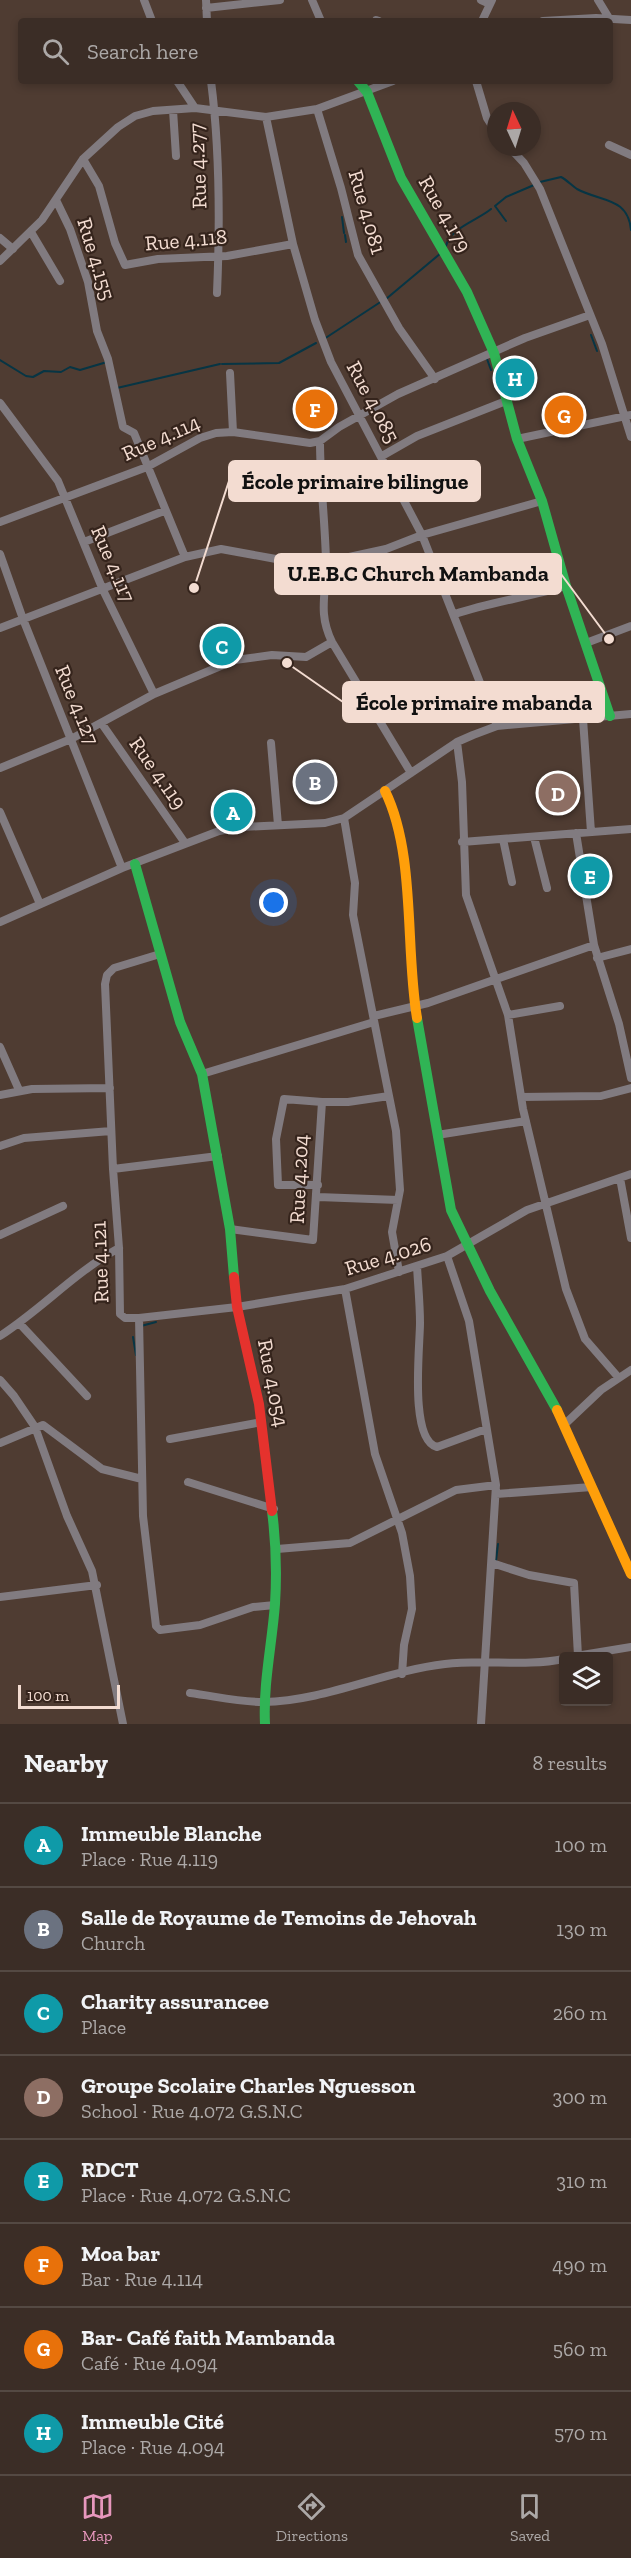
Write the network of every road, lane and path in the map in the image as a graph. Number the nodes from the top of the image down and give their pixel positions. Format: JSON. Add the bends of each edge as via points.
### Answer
{"nodes":[{"id":1,"x":144,"y":0,"type":"edge"},
{"id":2,"x":280,"y":0,"type":"edge"},
{"id":3,"x":312,"y":0,"type":"edge"},
{"id":4,"x":480,"y":0,"type":"edge"},
{"id":5,"x":598,"y":0,"type":"edge"},
{"id":6,"x":491,"y":2,"type":"edge"},
{"id":7,"x":206,"y":4,"type":"edge"},
{"id":8,"x":151,"y":18,"type":"edge"},
{"id":9,"x":320,"y":18,"type":"edge"},
{"id":10,"x":483,"y":18,"type":"edge"},
{"id":11,"x":609,"y":18,"type":"edge"},
{"id":12,"x":613,"y":18,"type":"edge"},
{"id":13,"x":631,"y":20,"type":"edge"},
{"id":14,"x":179,"y":84,"type":"edge"},
{"id":15,"x":212,"y":84,"type":"edge"},
{"id":16,"x":360,"y":84,"type":"edge"},
{"id":17,"x":386,"y":84,"type":"edge"},
{"id":18,"x":477,"y":84,"type":"edge"},
{"id":19,"x":366,"y":92,"type":"junction"},
{"id":20,"x":195,"y":108,"type":"junction"},
{"id":21,"x":318,"y":108,"type":"junction"},
{"id":22,"x":173,"y":110,"type":"junction"},
{"id":23,"x":215,"y":110,"type":"junction"},
{"id":24,"x":266,"y":117,"type":"junction"},
{"id":25,"x":487,"y":118,"type":"edge"},
{"id":26,"x":609,"y":145,"type":"dead end"},
{"id":27,"x":631,"y":155,"type":"edge"},
{"id":28,"x":176,"y":156,"type":"dead end"},
{"id":29,"x":517,"y":156,"type":"edge"},
{"id":30,"x":83,"y":159,"type":"junction"},
{"id":31,"x":56,"y":200,"type":"junction"},
{"id":32,"x":31,"y":232,"type":"junction"},
{"id":33,"x":0,"y":238,"type":"edge"},
{"id":34,"x":293,"y":244,"type":"junction"},
{"id":35,"x":13,"y":249,"type":"junction"},
{"id":36,"x":219,"y":256,"type":"junction"},
{"id":37,"x":0,"y":261,"type":"edge"},
{"id":38,"x":60,"y":281,"type":"dead end"},
{"id":39,"x":217,"y":293,"type":"dead end"},
{"id":40,"x":590,"y":315,"type":"junction"},
{"id":41,"x":494,"y":353,"type":"junction"},
{"id":42,"x":230,"y":373,"type":"dead end"},
{"id":43,"x":435,"y":379,"type":"junction"},
{"id":44,"x":507,"y":401,"type":"junction"},
{"id":45,"x":0,"y":403,"type":"edge"},
{"id":46,"x":358,"y":416,"type":"junction"},
{"id":47,"x":628,"y":416,"type":"edge"},
{"id":48,"x":233,"y":432,"type":"junction"},
{"id":49,"x":631,"y":437,"type":"edge"},
{"id":50,"x":516,"y":439,"type":"junction"},
{"id":51,"x":320,"y":441,"type":"junction"},
{"id":52,"x":382,"y":456,"type":"junction"},
{"id":53,"x":147,"y":466,"type":"junction"},
{"id":54,"x":66,"y":497,"type":"junction"},
{"id":55,"x":542,"y":501,"type":"junction"},
{"id":56,"x":164,"y":511,"type":"junction"},
{"id":57,"x":0,"y":522,"type":"edge"},
{"id":58,"x":422,"y":535,"type":"junction"},
{"id":59,"x":84,"y":542,"type":"junction"},
{"id":60,"x":0,"y":554,"type":"edge"},
{"id":61,"x":184,"y":557,"type":"junction"},
{"id":62,"x":326,"y":560,"type":"junction"},
{"id":63,"x":566,"y":586,"type":"junction"},
{"id":64,"x":103,"y":590,"type":"junction"},
{"id":65,"x":454,"y":614,"type":"junction"},
{"id":66,"x":23,"y":620,"type":"junction"},
{"id":67,"x":631,"y":626,"type":"edge"},
{"id":68,"x":0,"y":628,"type":"edge"},
{"id":69,"x":332,"y":642,"type":"junction"},
{"id":70,"x":586,"y":643,"type":"junction"},
{"id":71,"x":154,"y":694,"type":"junction"},
{"id":72,"x":631,"y":714,"type":"edge"},
{"id":73,"x":610,"y":716,"type":"junction"},
{"id":74,"x":583,"y":719,"type":"junction"},
{"id":75,"x":102,"y":724,"type":"junction"},
{"id":76,"x":497,"y":726,"type":"junction"},
{"id":77,"x":71,"y":739,"type":"junction"},
{"id":78,"x":457,"y":742,"type":"junction"},
{"id":79,"x":271,"y":743,"type":"dead end"},
{"id":80,"x":0,"y":768,"type":"edge"},
{"id":81,"x":411,"y":773,"type":"junction"},
{"id":82,"x":385,"y":791,"type":"junction"},
{"id":83,"x":0,"y":812,"type":"edge"},
{"id":84,"x":344,"y":818,"type":"junction"},
{"id":85,"x":278,"y":825,"type":"junction"},
{"id":86,"x":631,"y":829,"type":"edge"},
{"id":87,"x":591,"y":832,"type":"junction"},
{"id":88,"x":576,"y":833,"type":"junction"},
{"id":89,"x":534,"y":837,"type":"junction"},
{"id":90,"x":503,"y":839,"type":"junction"},
{"id":91,"x":462,"y":842,"type":"junction"},
{"id":92,"x":185,"y":843,"type":"junction"},
{"id":93,"x":135,"y":864,"type":"junction"},
{"id":94,"x":122,"y":868,"type":"junction"},
{"id":95,"x":512,"y":882,"type":"dead end"},
{"id":96,"x":547,"y":888,"type":"dead end"},
{"id":97,"x":40,"y":904,"type":"junction"},
{"id":98,"x":0,"y":922,"type":"edge"},
{"id":99,"x":594,"y":945,"type":"junction"},
{"id":100,"x":631,"y":949,"type":"edge"},
{"id":101,"x":160,"y":954,"type":"junction"},
{"id":102,"x":597,"y":958,"type":"junction"},
{"id":103,"x":497,"y":979,"type":"junction"},
{"id":104,"x":415,"y":1006,"type":"junction"},
{"id":105,"x":560,"y":1006,"type":"dead end"},
{"id":106,"x":508,"y":1015,"type":"junction"},
{"id":107,"x":374,"y":1019,"type":"junction"},
{"id":108,"x":0,"y":1047,"type":"edge"},
{"id":109,"x":202,"y":1074,"type":"junction"},
{"id":110,"x":631,"y":1078,"type":"edge"},
{"id":111,"x":110,"y":1088,"type":"junction"},
{"id":112,"x":631,"y":1088,"type":"edge"},
{"id":113,"x":19,"y":1090,"type":"junction"},
{"id":114,"x":0,"y":1095,"type":"edge"},
{"id":115,"x":389,"y":1096,"type":"junction"},
{"id":116,"x":522,"y":1097,"type":"junction"},
{"id":117,"x":322,"y":1102,"type":"junction"},
{"id":118,"x":526,"y":1122,"type":"junction"},
{"id":119,"x":111,"y":1131,"type":"junction"},
{"id":120,"x":437,"y":1135,"type":"junction"},
{"id":121,"x":0,"y":1146,"type":"edge"},
{"id":122,"x":218,"y":1156,"type":"junction"},
{"id":123,"x":112,"y":1169,"type":"junction"},
{"id":124,"x":631,"y":1174,"type":"edge"},
{"id":125,"x":620,"y":1178,"type":"junction"},
{"id":126,"x":318,"y":1185,"type":"junction"},
{"id":127,"x":318,"y":1197,"type":"junction"},
{"id":128,"x":398,"y":1200,"type":"junction"},
{"id":129,"x":545,"y":1203,"type":"junction"},
{"id":130,"x":63,"y":1206,"type":"dead end"},
{"id":131,"x":230,"y":1229,"type":"junction"},
{"id":132,"x":0,"y":1235,"type":"edge"},
{"id":133,"x":631,"y":1238,"type":"edge"},
{"id":134,"x":467,"y":1246,"type":"junction"},
{"id":135,"x":119,"y":1248,"type":"junction"},
{"id":136,"x":447,"y":1256,"type":"junction"},
{"id":137,"x":417,"y":1266,"type":"junction"},
{"id":138,"x":399,"y":1272,"type":"junction"},
{"id":139,"x":345,"y":1289,"type":"junction"},
{"id":140,"x":237,"y":1307,"type":"junction"},
{"id":141,"x":139,"y":1318,"type":"junction"},
{"id":142,"x":20,"y":1323,"type":"junction"},
{"id":143,"x":0,"y":1336,"type":"edge"},
{"id":144,"x":631,"y":1370,"type":"edge"},
{"id":145,"x":618,"y":1377,"type":"junction"},
{"id":146,"x":0,"y":1380,"type":"edge"},
{"id":147,"x":87,"y":1396,"type":"dead end"},
{"id":148,"x":262,"y":1422,"type":"junction"},
{"id":149,"x":565,"y":1424,"type":"junction"},
{"id":150,"x":35,"y":1427,"type":"junction"},
{"id":151,"x":486,"y":1429,"type":"junction"},
{"id":152,"x":170,"y":1439,"type":"dead end"},
{"id":153,"x":0,"y":1443,"type":"edge"},
{"id":154,"x":142,"y":1479,"type":"junction"},
{"id":155,"x":188,"y":1482,"type":"dead end"},
{"id":156,"x":592,"y":1487,"type":"junction"},
{"id":157,"x":496,"y":1490,"type":"junction"},
{"id":158,"x":274,"y":1509,"type":"junction"},
{"id":159,"x":398,"y":1521,"type":"junction"},
{"id":160,"x":277,"y":1549,"type":"junction"},
{"id":161,"x":492,"y":1563,"type":"junction"},
{"id":162,"x":631,"y":1574,"type":"edge"},
{"id":163,"x":97,"y":1585,"type":"junction"},
{"id":164,"x":0,"y":1597,"type":"edge"},
{"id":165,"x":275,"y":1605,"type":"junction"},
{"id":166,"x":631,"y":1647,"type":"edge"},
{"id":167,"x":577,"y":1652,"type":"edge"},
{"id":168,"x":601,"y":1652,"type":"edge"},
{"id":169,"x":484,"y":1660,"type":"junction"},
{"id":170,"x":559,"y":1660,"type":"edge"},
{"id":171,"x":402,"y":1674,"type":"junction"},
{"id":172,"x":190,"y":1693,"type":"dead end"},
{"id":173,"x":264,"y":1702,"type":"junction"},
{"id":174,"x":123,"y":1724,"type":"edge"},
{"id":175,"x":265,"y":1724,"type":"edge"},
{"id":176,"x":481,"y":1724,"type":"edge"}],
"edges":[{"from":1,"to":8,"type":"street"},
{"from":2,"to":7,"type":"street"},
{"from":3,"to":9,"type":"street"},
{"from":4,"to":6,"type":"street"},
{"from":5,"to":11,"type":"street"},
{"from":6,"to":10,"type":"street"},
{"from":12,"to":13,"type":"street"},
{"from":14,"to":20,"type":"street","name":"Rue 4.277"},
{"from":15,"to":23,"type":"street","name":"Rue 4.277"},
{"from":16,"to":19,"type":"street","name":"Rue 4.179"},
{"from":17,"to":19,"type":"street"},
{"from":18,"to":25,"type":"street"},
{"from":19,"to":21,"type":"street"},
{"from":19,"to":41,"type":"street","name":"Rue 4.179","via":[[401,178],[467,292]]},
{"from":20,"to":22,"type":"street"},
{"from":20,"to":23,"type":"street"},
{"from":21,"to":24,"type":"street"},
{"from":21,"to":43,"type":"street","name":"Rue 4.081","via":[[357,255],[399,328]]},
{"from":22,"to":28,"type":"street"},
{"from":22,"to":30,"type":"street","via":[[135,116]]},
{"from":23,"to":24,"type":"street"},
{"from":23,"to":36,"type":"street","name":"Rue 4.277"},
{"from":24,"to":34,"type":"street","name":"Rue 4.085"},
{"from":26,"to":27,"type":"street"},
{"from":29,"to":40,"type":"street","via":[[540,189]]},
{"from":30,"to":31,"type":"street"},
{"from":30,"to":36,"type":"street","name":"Rue 4.118","via":[[104,199],[123,263]]},
{"from":31,"to":32,"type":"street"},
{"from":31,"to":53,"type":"street","name":"Rue 4.155","via":[[81,260],[123,427],[134,433]]},
{"from":32,"to":35,"type":"street"},
{"from":32,"to":38,"type":"street"},
{"from":33,"to":35,"type":"street"},
{"from":34,"to":36,"type":"street","name":"Rue 4.118"},
{"from":34,"to":46,"type":"street","name":"Rue 4.085","via":[[315,320]]},
{"from":35,"to":37,"type":"street"},
{"from":36,"to":39,"type":"street","name":"Rue 4.277"},
{"from":40,"to":41,"type":"street"},
{"from":40,"to":47,"type":"street"},
{"from":41,"to":43,"type":"street"},
{"from":41,"to":44,"type":"street","name":"Rue 4.179"},
{"from":42,"to":48,"type":"street"},
{"from":43,"to":46,"type":"street"},
{"from":44,"to":50,"type":"street","name":"Rue 4.179"},
{"from":44,"to":52,"type":"street","via":[[417,436]]},
{"from":45,"to":54,"type":"street","name":"Rue 4.117","via":[[50,467]]},
{"from":46,"to":51,"type":"street"},
{"from":46,"to":52,"type":"street","name":"Rue 4.085"},
{"from":47,"to":49,"type":"street"},
{"from":47,"to":50,"type":"street"},
{"from":48,"to":51,"type":"street","name":"Rue 4.114","via":[[310,443]]},
{"from":48,"to":53,"type":"street","name":"Rue 4.114","via":[[200,438]]},
{"from":50,"to":55,"type":"street","name":"Rue 4.179"},
{"from":51,"to":62,"type":"street"},
{"from":52,"to":58,"type":"street","name":"Rue 4.085"},
{"from":53,"to":54,"type":"street","name":"Rue 4.114"},
{"from":53,"to":56,"type":"street","name":"Rue 4.155"},
{"from":54,"to":57,"type":"street","name":"Rue 4.114"},
{"from":54,"to":59,"type":"street","name":"Rue 4.117"},
{"from":55,"to":58,"type":"street"},
{"from":55,"to":63,"type":"street","name":"Rue 4.179"},
{"from":56,"to":59,"type":"street"},
{"from":56,"to":61,"type":"street","name":"Rue 4.155"},
{"from":58,"to":62,"type":"street","via":[[386,549]]},
{"from":58,"to":65,"type":"street","name":"Rue 4.085"},
{"from":59,"to":64,"type":"street","name":"Rue 4.117"},
{"from":60,"to":66,"type":"street","name":"Rue 4.127"},
{"from":61,"to":62,"type":"street","via":[[221,549],[276,558]]},
{"from":61,"to":64,"type":"street"},
{"from":62,"to":69,"type":"street","via":[[322,610]]},
{"from":63,"to":65,"type":"street"},
{"from":63,"to":70,"type":"street","name":"Rue 4.179"},
{"from":64,"to":66,"type":"street"},
{"from":64,"to":71,"type":"street","name":"Rue 4.117"},
{"from":65,"to":76,"type":"street","name":"Rue 4.085"},
{"from":66,"to":68,"type":"street"},
{"from":66,"to":77,"type":"street","name":"Rue 4.127"},
{"from":67,"to":70,"type":"street"},
{"from":69,"to":71,"type":"street","via":[[306,657],[272,655],[235,660]]},
{"from":69,"to":81,"type":"street"},
{"from":70,"to":73,"type":"street","name":"Rue 4.179"},
{"from":71,"to":75,"type":"street"},
{"from":72,"to":73,"type":"street"},
{"from":73,"to":74,"type":"street"},
{"from":74,"to":76,"type":"street"},
{"from":74,"to":87,"type":"street"},
{"from":75,"to":77,"type":"street"},
{"from":75,"to":92,"type":"street","name":"Rue 4.119"},
{"from":76,"to":78,"type":"street"},
{"from":77,"to":80,"type":"street"},
{"from":77,"to":94,"type":"street","name":"Rue 4.127"},
{"from":78,"to":81,"type":"street"},
{"from":78,"to":91,"type":"street"},
{"from":79,"to":85,"type":"street"},
{"from":81,"to":82,"type":"street"},
{"from":82,"to":84,"type":"street"},
{"from":82,"to":104,"type":"street","via":[[394,809],[404,869]]},
{"from":83,"to":97,"type":"street"},
{"from":84,"to":85,"type":"street"},
{"from":84,"to":107,"type":"street","via":[[355,883],[353,915]]},
{"from":85,"to":92,"type":"street","via":[[219,831]]},
{"from":86,"to":87,"type":"street"},
{"from":87,"to":88,"type":"street"},
{"from":88,"to":89,"type":"street"},
{"from":88,"to":99,"type":"street"},
{"from":89,"to":90,"type":"street"},
{"from":89,"to":96,"type":"street"},
{"from":90,"to":91,"type":"street"},
{"from":90,"to":95,"type":"street"},
{"from":91,"to":103,"type":"street","via":[[466,895]]},
{"from":92,"to":93,"type":"street"},
{"from":93,"to":94,"type":"street"},
{"from":93,"to":101,"type":"street","name":"Rue 4.054"},
{"from":94,"to":97,"type":"street"},
{"from":97,"to":98,"type":"street"},
{"from":99,"to":102,"type":"street"},
{"from":99,"to":103,"type":"street"},
{"from":100,"to":102,"type":"street"},
{"from":101,"to":109,"type":"street","name":"Rue 4.054","via":[[180,1022]]},
{"from":101,"to":111,"type":"street","name":"Rue 4.121","via":[[114,968],[107,975]]},
{"from":102,"to":110,"type":"street","via":[[619,1024]]},
{"from":103,"to":104,"type":"street"},
{"from":103,"to":106,"type":"street"},
{"from":104,"to":107,"type":"street"},
{"from":104,"to":120,"type":"street"},
{"from":105,"to":106,"type":"street"},
{"from":106,"to":116,"type":"street"},
{"from":107,"to":109,"type":"street"},
{"from":107,"to":115,"type":"street"},
{"from":108,"to":113,"type":"street"},
{"from":109,"to":122,"type":"street","name":"Rue 4.054"},
{"from":111,"to":113,"type":"street"},
{"from":111,"to":119,"type":"street","name":"Rue 4.121"},
{"from":112,"to":116,"type":"street","via":[[601,1096]]},
{"from":113,"to":114,"type":"street"},
{"from":115,"to":117,"type":"street"},
{"from":115,"to":128,"type":"street","via":[[396,1131]]},
{"from":116,"to":118,"type":"street"},
{"from":117,"to":126,"type":"street","name":"Rue 4.204"},
{"from":117,"to":126,"type":"street","via":[[284,1099],[276,1139],[278,1185]]},
{"from":118,"to":120,"type":"street"},
{"from":118,"to":129,"type":"street"},
{"from":119,"to":121,"type":"street","via":[[24,1138]]},
{"from":119,"to":123,"type":"street","name":"Rue 4.121"},
{"from":120,"to":134,"type":"street","via":[[451,1210]]},
{"from":122,"to":123,"type":"street"},
{"from":122,"to":131,"type":"street","name":"Rue 4.054"},
{"from":123,"to":135,"type":"street","name":"Rue 4.121"},
{"from":124,"to":125,"type":"street","name":"Rue 4.026"},
{"from":125,"to":129,"type":"street","name":"Rue 4.026"},
{"from":125,"to":133,"type":"street"},
{"from":126,"to":127,"type":"street","name":"Rue 4.204"},
{"from":127,"to":128,"type":"street"},
{"from":127,"to":131,"type":"street","name":"Rue 4.204","via":[[315,1238],[311,1241]]},
{"from":128,"to":138,"type":"street","via":[[392,1232]]},
{"from":129,"to":134,"type":"street","name":"Rue 4.026","via":[[495,1227]]},
{"from":129,"to":145,"type":"street","via":[[574,1313],[594,1352]]},
{"from":130,"to":132,"type":"street"},
{"from":131,"to":140,"type":"street","name":"Rue 4.054"},
{"from":134,"to":136,"type":"street","name":"Rue 4.026"},
{"from":134,"to":149,"type":"street"},
{"from":135,"to":141,"type":"street","name":"Rue 4.121","via":[[120,1314]]},
{"from":135,"to":142,"type":"street","via":[[89,1266]]},
{"from":136,"to":137,"type":"street","name":"Rue 4.026"},
{"from":136,"to":151,"type":"street","via":[[469,1322]]},
{"from":137,"to":138,"type":"street","name":"Rue 4.026"},
{"from":137,"to":151,"type":"street","via":[[417,1389],[428,1443],[437,1447]]},
{"from":138,"to":139,"type":"street","name":"Rue 4.026"},
{"from":139,"to":140,"type":"street","name":"Rue 4.026"},
{"from":139,"to":159,"type":"street","via":[[375,1454]]},
{"from":140,"to":141,"type":"street","name":"Rue 4.026"},
{"from":140,"to":148,"type":"street","name":"Rue 4.054"},
{"from":141,"to":154,"type":"street","name":"Rue 4.121"},
{"from":142,"to":143,"type":"street"},
{"from":142,"to":147,"type":"street"},
{"from":144,"to":145,"type":"street"},
{"from":145,"to":149,"type":"street"},
{"from":146,"to":150,"type":"street"},
{"from":148,"to":152,"type":"street"},
{"from":148,"to":158,"type":"street","name":"Rue 4.054"},
{"from":149,"to":156,"type":"street"},
{"from":150,"to":153,"type":"street"},
{"from":150,"to":154,"type":"street","via":[[43,1425],[102,1469]]},
{"from":150,"to":163,"type":"street"},
{"from":151,"to":157,"type":"street"},
{"from":154,"to":165,"type":"street","name":"Rue 4.121","via":[[156,1626],[160,1630],[200,1625],[253,1607]]},
{"from":155,"to":158,"type":"street"},
{"from":156,"to":157,"type":"street"},
{"from":156,"to":162,"type":"street"},
{"from":157,"to":159,"type":"street","via":[[456,1490]]},
{"from":157,"to":161,"type":"street"},
{"from":158,"to":160,"type":"street","name":"Rue 4.054"},
{"from":159,"to":160,"type":"street","via":[[350,1543]]},
{"from":159,"to":171,"type":"street","via":[[413,1596]]},
{"from":160,"to":165,"type":"street","name":"Rue 4.054"},
{"from":161,"to":167,"type":"street","via":[[574,1583]]},
{"from":161,"to":169,"type":"street"},
{"from":163,"to":164,"type":"street"},
{"from":163,"to":174,"type":"street"},
{"from":165,"to":173,"type":"street","name":"Rue 4.054"},
{"from":166,"to":168,"type":"street"},
{"from":169,"to":170,"type":"street","via":[[524,1664]]},
{"from":169,"to":171,"type":"street"},
{"from":169,"to":176,"type":"street"},
{"from":171,"to":173,"type":"street","via":[[318,1695]]},
{"from":172,"to":173,"type":"street"},
{"from":173,"to":175,"type":"street","name":"Rue 4.054"}]}
